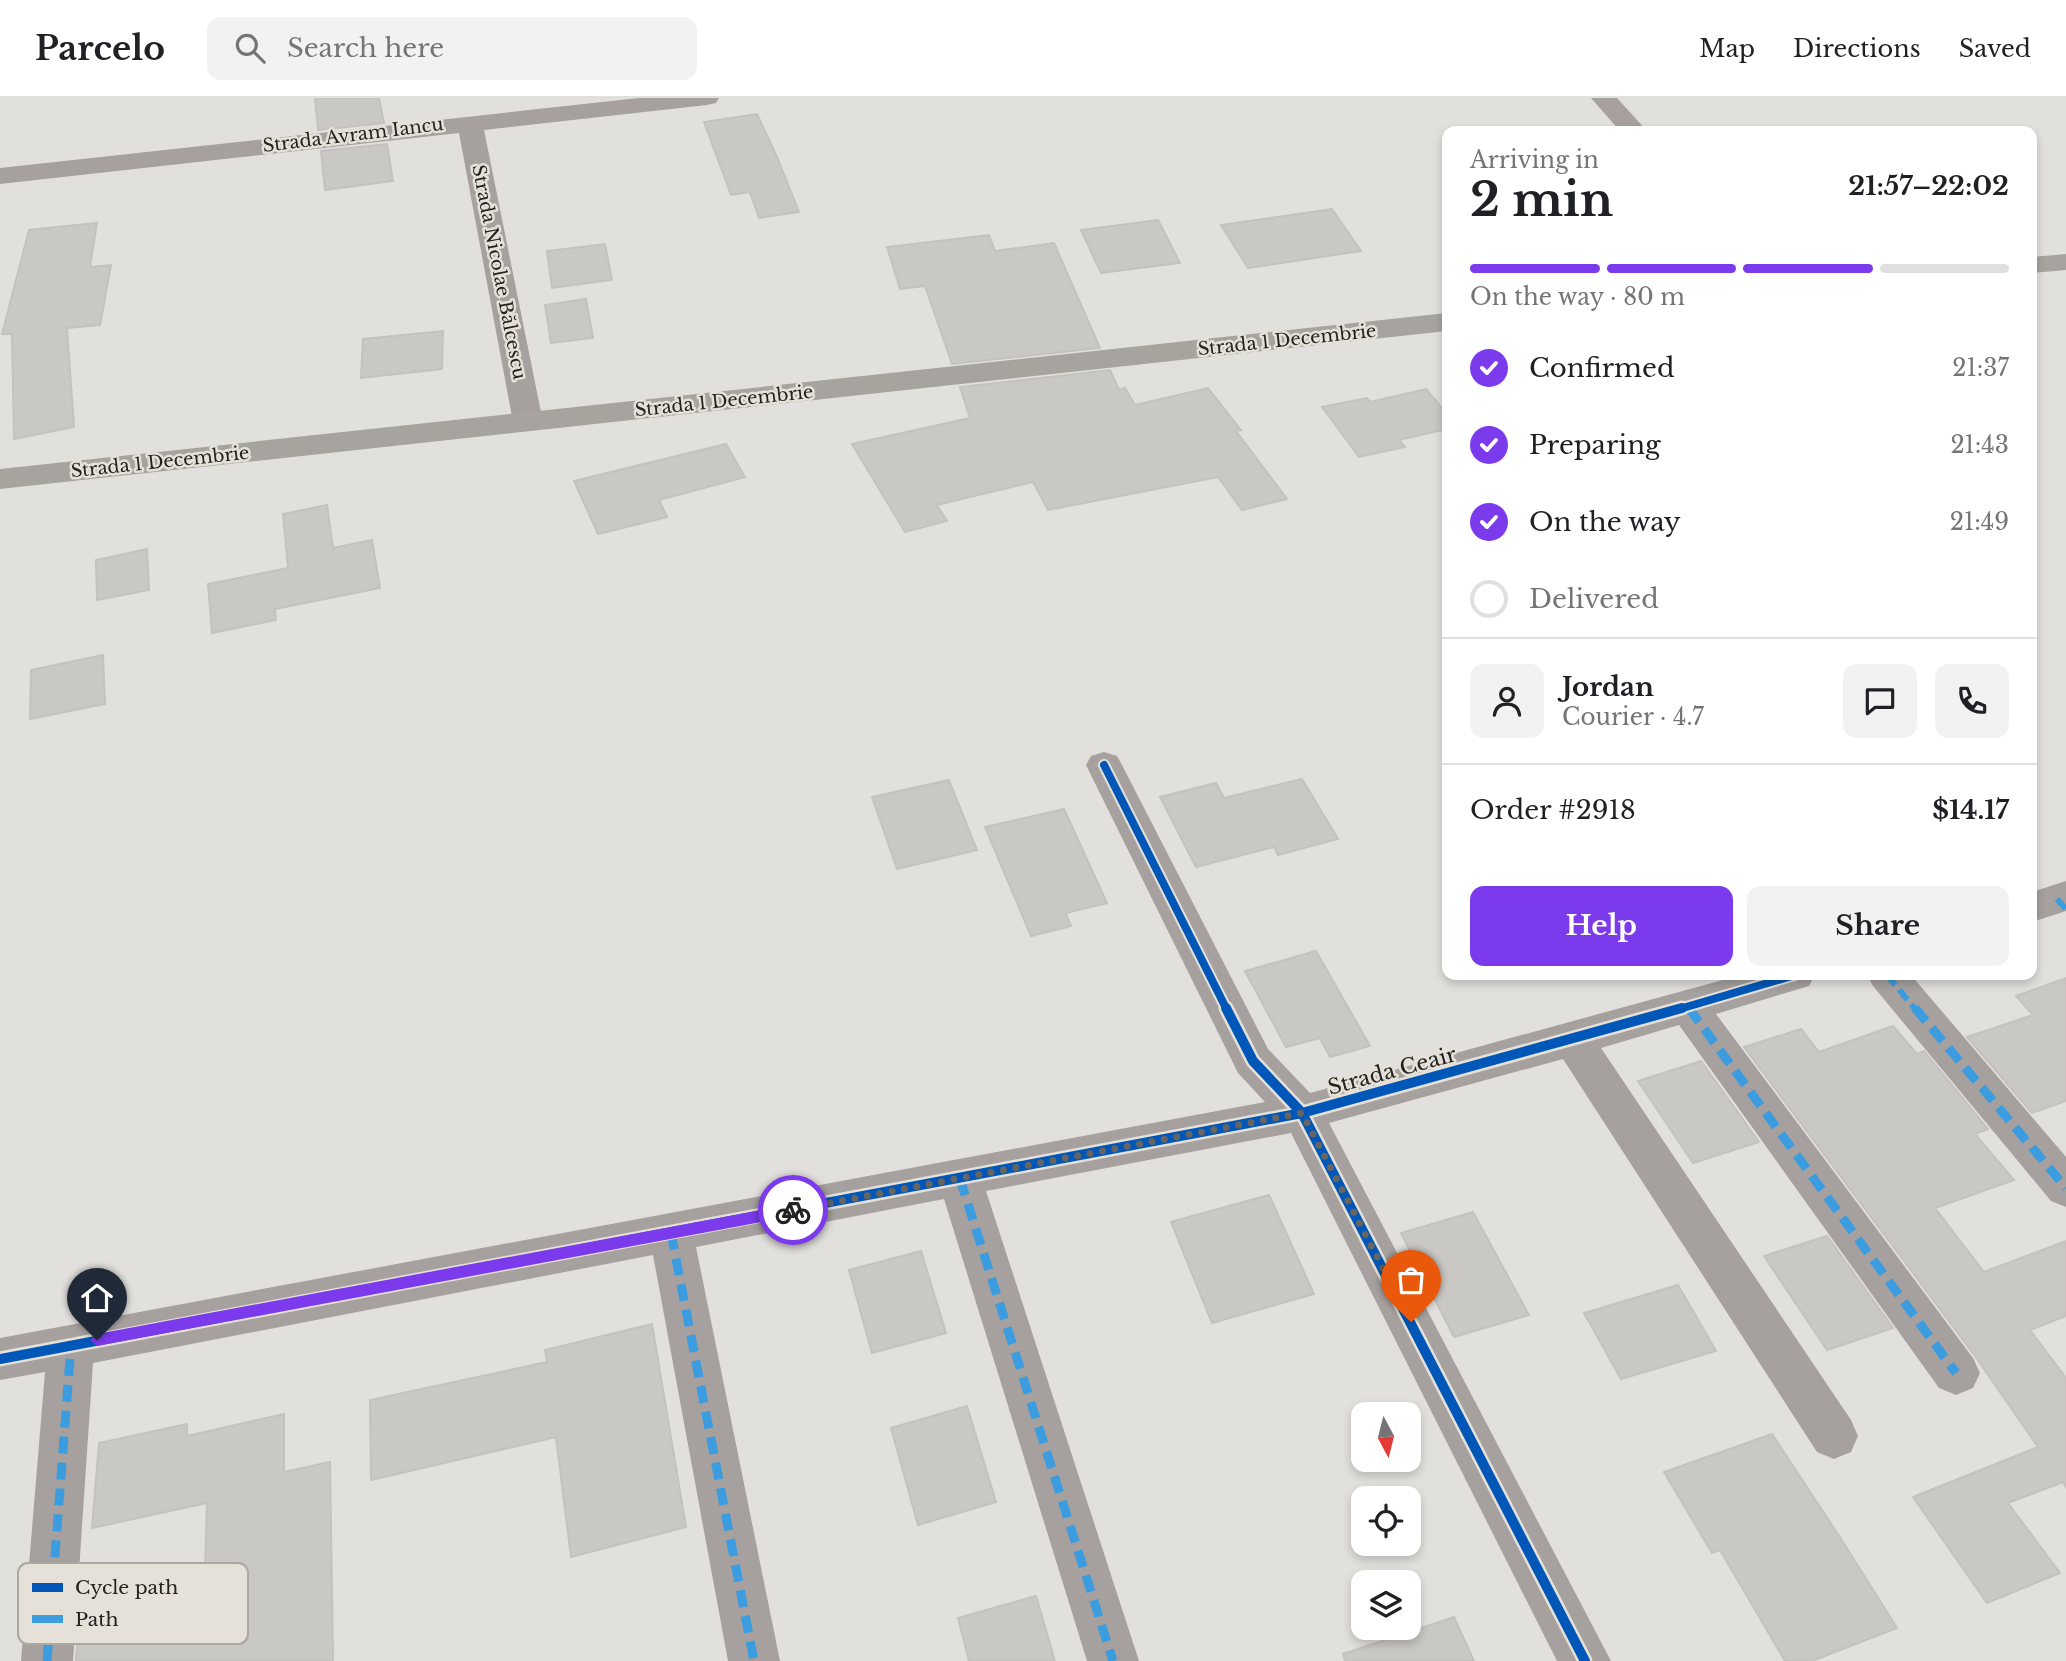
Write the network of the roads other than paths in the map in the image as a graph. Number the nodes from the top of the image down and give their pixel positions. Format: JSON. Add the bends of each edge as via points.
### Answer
{"nodes":[{"id":1,"x":707,"y":98,"type":"edge"},
{"id":2,"x":1603,"y":98,"type":"edge"},
{"id":3,"x":470,"y":122,"type":"junction"},
{"id":4,"x":1628,"y":126,"type":"edge"},
{"id":5,"x":0,"y":176,"type":"edge"},
{"id":6,"x":2066,"y":262,"type":"edge"},
{"id":7,"x":2037,"y":265,"type":"edge"},
{"id":8,"x":1442,"y":324,"type":"edge"},
{"id":9,"x":528,"y":422,"type":"junction"},
{"id":10,"x":0,"y":480,"type":"edge"},
{"id":11,"x":1104,"y":765,"type":"dead end"},
{"id":12,"x":1777,"y":980,"type":"edge"},
{"id":13,"x":1891,"y":980,"type":"edge"},
{"id":14,"x":1688,"y":1007,"type":"junction"},
{"id":15,"x":1573,"y":1040,"type":"junction"},
{"id":16,"x":1302,"y":1113,"type":"junction"},
{"id":17,"x":960,"y":1179,"type":"junction"},
{"id":18,"x":2066,"y":1188,"type":"edge"},
{"id":19,"x":671,"y":1233,"type":"junction"},
{"id":20,"x":71,"y":1345,"type":"junction"},
{"id":21,"x":0,"y":1359,"type":"edge"},
{"id":22,"x":1956,"y":1373,"type":"dead end"},
{"id":23,"x":1833,"y":1436,"type":"dead end"},
{"id":24,"x":54,"y":1563,"type":"edge"},
{"id":25,"x":754,"y":1661,"type":"edge"},
{"id":26,"x":1114,"y":1661,"type":"edge"},
{"id":27,"x":1585,"y":1661,"type":"edge"}],
"edges":[{"from":1,"to":3,"type":"street","name":"Strada Avram Iancu"},
{"from":2,"to":4,"type":"street"},
{"from":3,"to":5,"type":"street","name":"Strada Avram Iancu","via":[[435,116]]},
{"from":3,"to":9,"type":"street","name":"Strada Nicolae Bălcescu"},
{"from":6,"to":7,"type":"main road"},
{"from":8,"to":9,"type":"main road","name":"Strada 1 Decembrie"},
{"from":9,"to":10,"type":"main road","name":"Strada 1 Decembrie"},
{"from":11,"to":16,"type":"street","via":[[1253,1061]]},
{"from":12,"to":14,"type":"street","name":"Strada Ceair"},
{"from":13,"to":18,"type":"street"},
{"from":14,"to":15,"type":"street","name":"Strada Ceair"},
{"from":14,"to":22,"type":"street"},
{"from":15,"to":16,"type":"street","name":"Strada Ceair"},
{"from":15,"to":23,"type":"street"},
{"from":16,"to":17,"type":"street","name":"Strada Ceair"},
{"from":16,"to":27,"type":"street"},
{"from":17,"to":19,"type":"street","name":"Strada Ceair"},
{"from":17,"to":26,"type":"street"},
{"from":19,"to":20,"type":"street","name":"Strada Ceair"},
{"from":19,"to":25,"type":"street"},
{"from":20,"to":21,"type":"street","name":"Strada Ceair"},
{"from":20,"to":24,"type":"street"}]}
